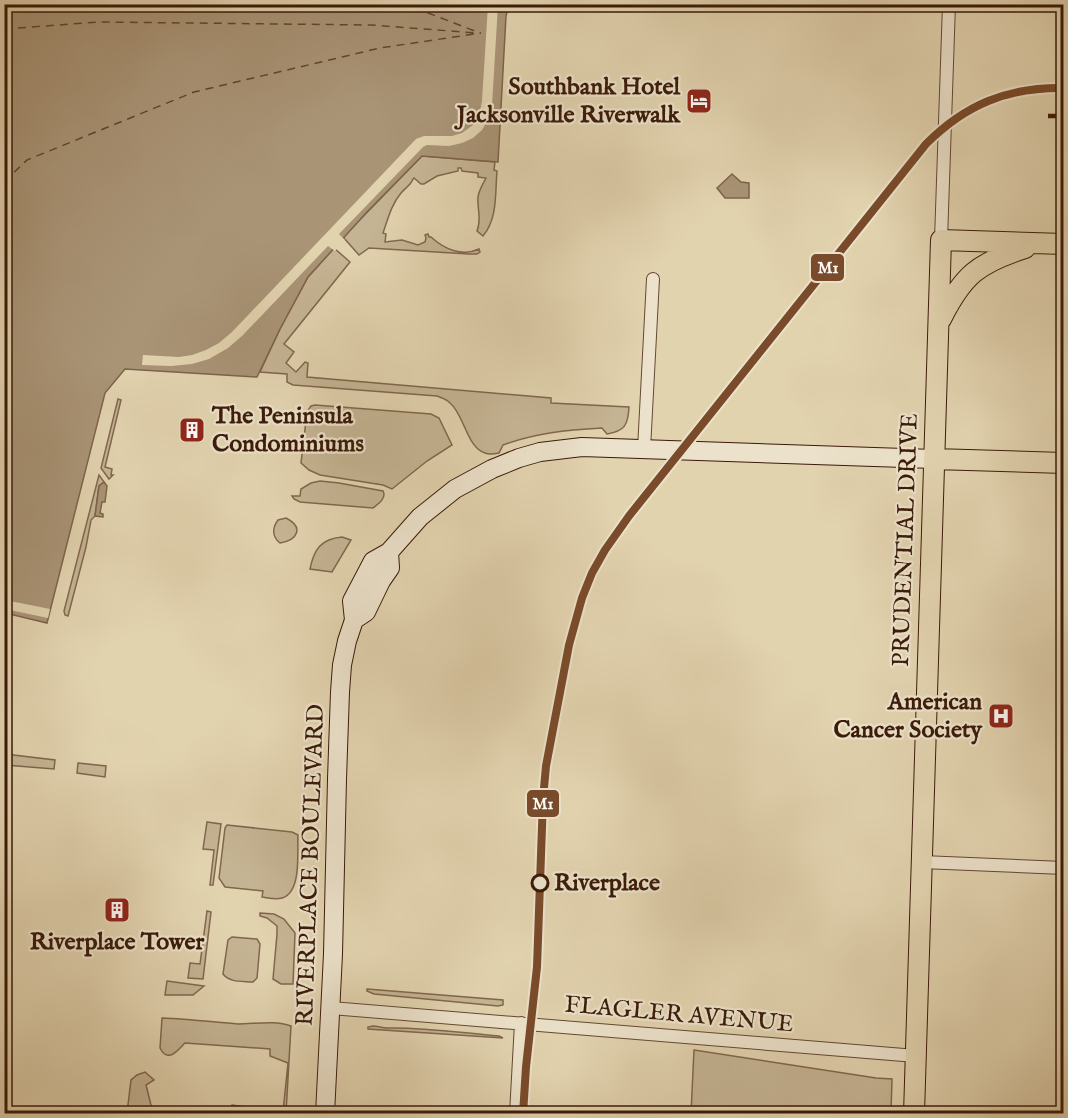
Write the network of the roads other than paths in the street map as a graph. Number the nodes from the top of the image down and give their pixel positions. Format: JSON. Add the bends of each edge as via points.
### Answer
{"nodes":[{"id":1,"x":949,"y":4,"type":"edge"},
{"id":2,"x":941,"y":240,"type":"junction"},
{"id":3,"x":1040,"y":243,"type":"junction"},
{"id":4,"x":1064,"y":244,"type":"edge"},
{"id":5,"x":653,"y":279,"type":"dead end"},
{"id":6,"x":938,"y":324,"type":"junction"},
{"id":7,"x":644,"y":450,"type":"junction"},
{"id":8,"x":934,"y":459,"type":"junction"},
{"id":9,"x":1064,"y":463,"type":"edge"},
{"id":10,"x":922,"y":862,"type":"junction"},
{"id":11,"x":1064,"y":868,"type":"edge"},
{"id":12,"x":331,"y":1008,"type":"junction"},
{"id":13,"x":521,"y":1023,"type":"junction"},
{"id":14,"x":916,"y":1056,"type":"junction"},
{"id":15,"x":325,"y":1113,"type":"edge"},
{"id":16,"x":516,"y":1113,"type":"edge"},
{"id":17,"x":914,"y":1113,"type":"edge"}],
"edges":[{"from":1,"to":2,"type":"street","name":"PRUDENTIAL DRIVE"},
{"from":2,"to":3,"type":"main road"},
{"from":2,"to":6,"type":"main road","name":"PRUDENTIAL DRIVE"},
{"from":3,"to":4,"type":"main road"},
{"from":3,"to":6,"type":"main road","via":[[984,264],[952,296]]},
{"from":5,"to":7,"type":"street"},
{"from":6,"to":8,"type":"main road","name":"PRUDENTIAL DRIVE"},
{"from":7,"to":8,"type":"main road","name":"RIVERPLACE BOULEVARD"},
{"from":7,"to":12,"type":"main road","name":"RIVERPLACE BOULEVARD","via":[[582,447],[540,452],[506,463],[440,500],[389,552],[373,561],[352,602],[354,620],[342,665]]},
{"from":8,"to":9,"type":"main road"},
{"from":8,"to":10,"type":"main road","name":"PRUDENTIAL DRIVE"},
{"from":10,"to":11,"type":"street"},
{"from":10,"to":14,"type":"main road","name":"PRUDENTIAL DRIVE"},
{"from":12,"to":13,"type":"street","name":"FLAGLER AVENUE"},
{"from":12,"to":15,"type":"main road","name":"RIVERPLACE BOULEVARD"},
{"from":13,"to":14,"type":"street","name":"FLAGLER AVENUE"},
{"from":13,"to":16,"type":"street"},
{"from":14,"to":17,"type":"main road","name":"PRUDENTIAL DRIVE"}]}
